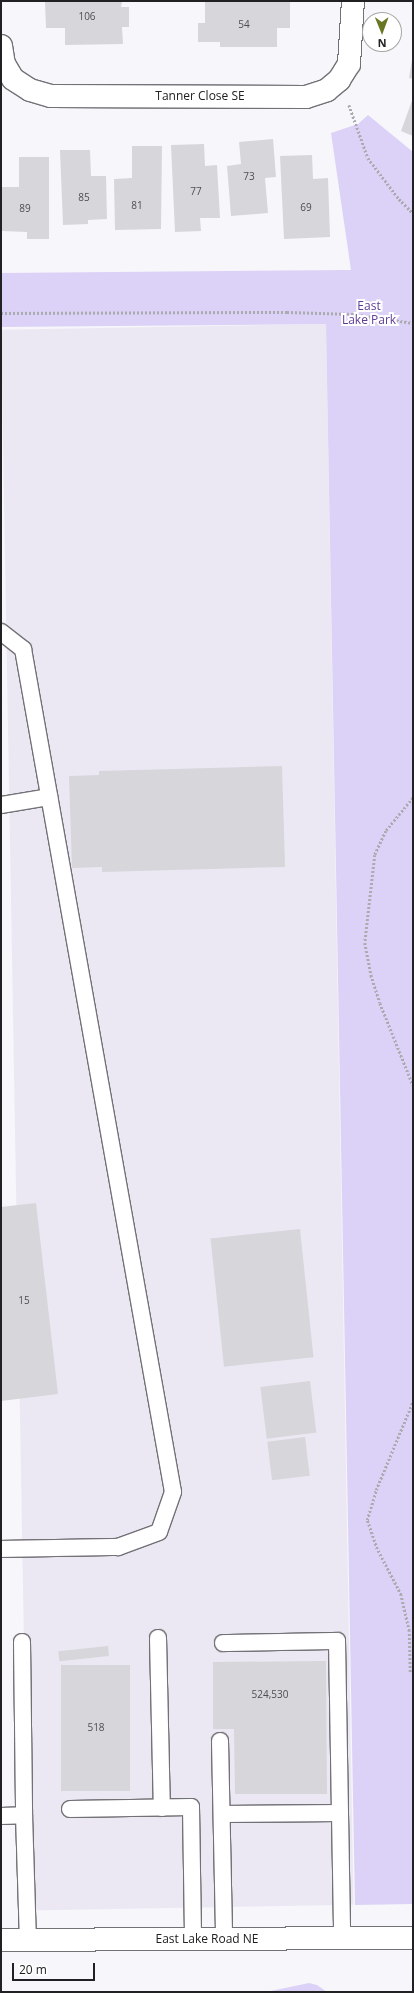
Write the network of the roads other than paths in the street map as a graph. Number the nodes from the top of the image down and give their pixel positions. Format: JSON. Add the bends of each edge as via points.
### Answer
{"nodes":[{"id":1,"x":353,"y":1,"type":"edge"},
{"id":2,"x":1,"y":46,"type":"edge"},
{"id":3,"x":1,"y":632,"type":"edge"},
{"id":4,"x":49,"y":797,"type":"junction"},
{"id":5,"x":1,"y":805,"type":"edge"},
{"id":6,"x":1,"y":1548,"type":"edge"},
{"id":7,"x":158,"y":1638,"type":"dead end"},
{"id":8,"x":22,"y":1642,"type":"dead end"},
{"id":9,"x":223,"y":1643,"type":"dead end"},
{"id":10,"x":220,"y":1741,"type":"dead end"},
{"id":11,"x":162,"y":1808,"type":"junction"},
{"id":12,"x":70,"y":1809,"type":"dead end"},
{"id":13,"x":340,"y":1813,"type":"junction"},
{"id":14,"x":222,"y":1814,"type":"junction"},
{"id":15,"x":24,"y":1815,"type":"junction"},
{"id":16,"x":1,"y":1816,"type":"edge"},
{"id":17,"x":413,"y":1938,"type":"edge"},
{"id":18,"x":193,"y":1939,"type":"junction"},
{"id":19,"x":224,"y":1939,"type":"junction"},
{"id":20,"x":342,"y":1939,"type":"junction"},
{"id":21,"x":1,"y":1940,"type":"edge"},
{"id":22,"x":28,"y":1940,"type":"junction"}],
"edges":[{"from":1,"to":2,"type":"street","name":"Tanner Close SE","via":[[349,64],[339,80],[327,90],[306,97],[51,96],[30,90],[13,79],[4,64]]},
{"from":3,"to":4,"type":"lane","via":[[23,650]]},
{"from":4,"to":5,"type":"lane"},
{"from":4,"to":6,"type":"lane","via":[[173,1492],[159,1532],[118,1547]]},
{"from":7,"to":11,"type":"lane"},
{"from":8,"to":15,"type":"lane"},
{"from":9,"to":13,"type":"lane","via":[[336,1641]]},
{"from":10,"to":14,"type":"lane"},
{"from":11,"to":12,"type":"lane"},
{"from":11,"to":18,"type":"lane","via":[[191,1807]]},
{"from":13,"to":14,"type":"lane"},
{"from":13,"to":20,"type":"lane"},
{"from":14,"to":19,"type":"lane"},
{"from":15,"to":16,"type":"lane"},
{"from":15,"to":22,"type":"lane"},
{"from":17,"to":20,"type":"street","name":"East Lake Road NE"},
{"from":18,"to":19,"type":"street","name":"East Lake Road NE"},
{"from":18,"to":22,"type":"street","name":"East Lake Road NE"},
{"from":19,"to":20,"type":"street","name":"East Lake Road NE"},
{"from":21,"to":22,"type":"street","name":"East Lake Road NE"}]}
